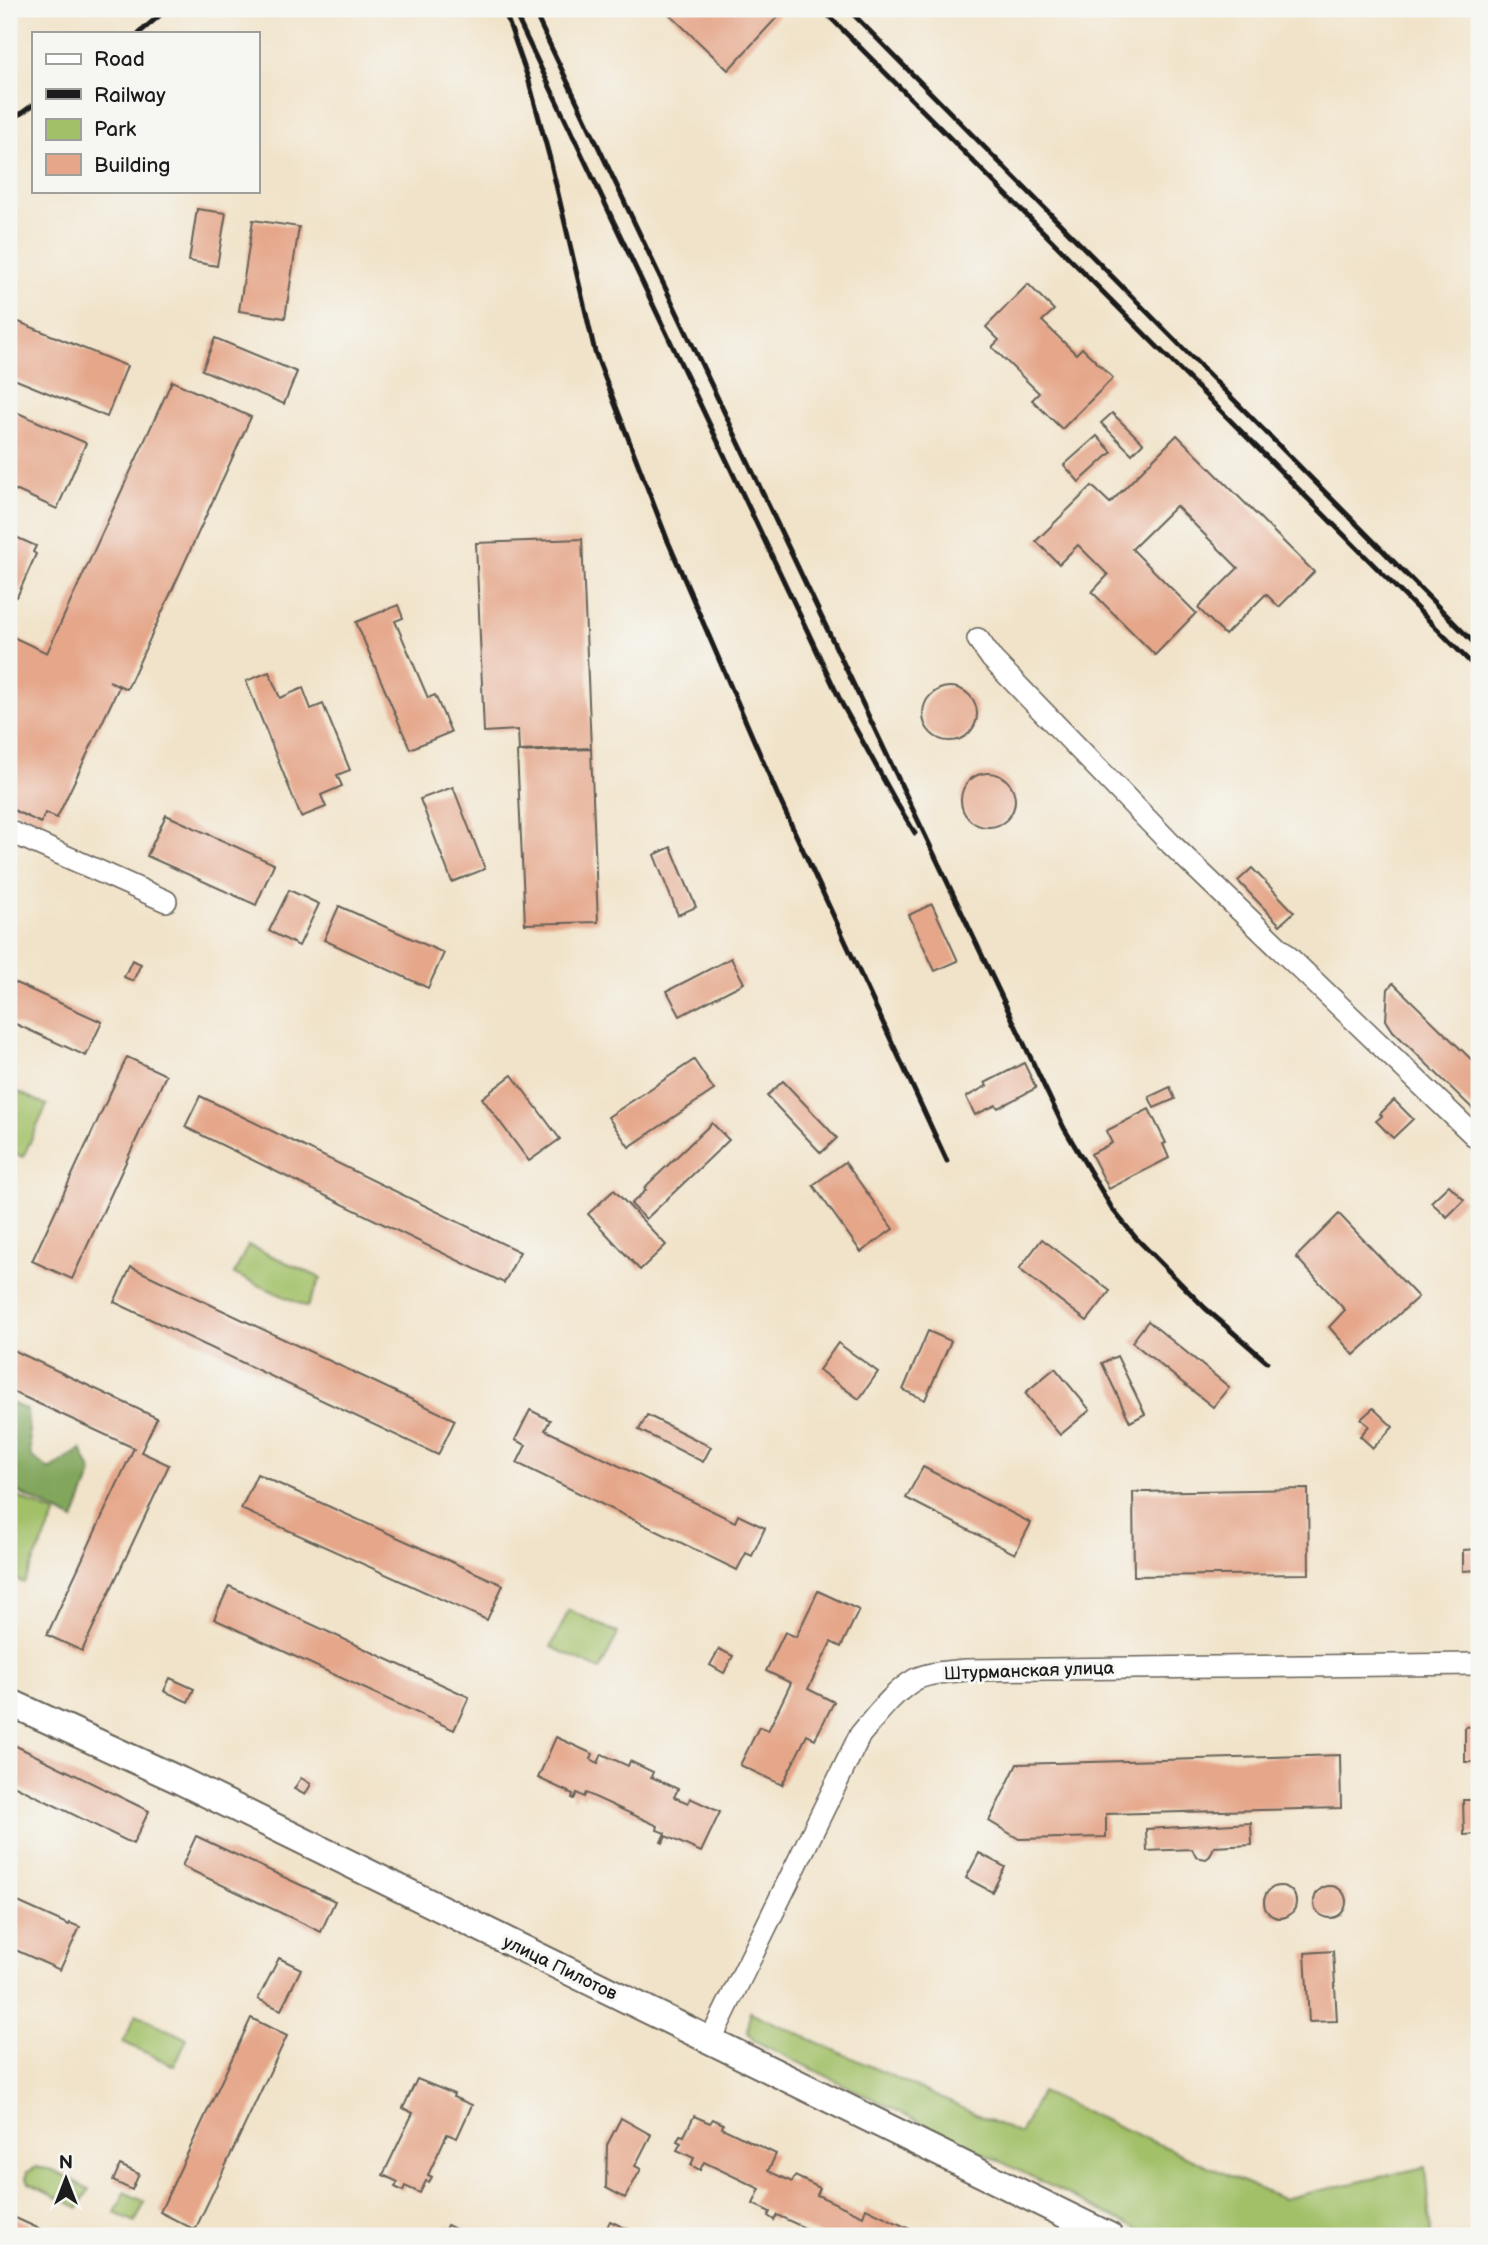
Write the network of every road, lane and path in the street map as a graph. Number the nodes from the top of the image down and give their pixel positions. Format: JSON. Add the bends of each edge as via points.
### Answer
{"nodes":[{"id":1,"x":978,"y":639,"type":"dead end"},
{"id":2,"x":9,"y":831,"type":"edge"},
{"id":3,"x":166,"y":901,"type":"dead end"},
{"id":4,"x":1479,"y":1140,"type":"edge"},
{"id":5,"x":1479,"y":1664,"type":"edge"},
{"id":6,"x":9,"y":1702,"type":"edge"},
{"id":7,"x":710,"y":2041,"type":"junction"},
{"id":8,"x":1109,"y":2236,"type":"edge"}],
"edges":[{"from":1,"to":4,"type":"street","via":[[992,659],[1171,844]]},
{"from":2,"to":3,"type":"street"},
{"from":5,"to":7,"type":"street","name":"Штурманская улица","via":[[966,1670],[916,1679],[886,1703],[860,1735]]},
{"from":6,"to":7,"type":"street","name":"улица Пилотов","via":[[181,1780]]},
{"from":7,"to":8,"type":"street","name":"улица Пилотов"}]}
